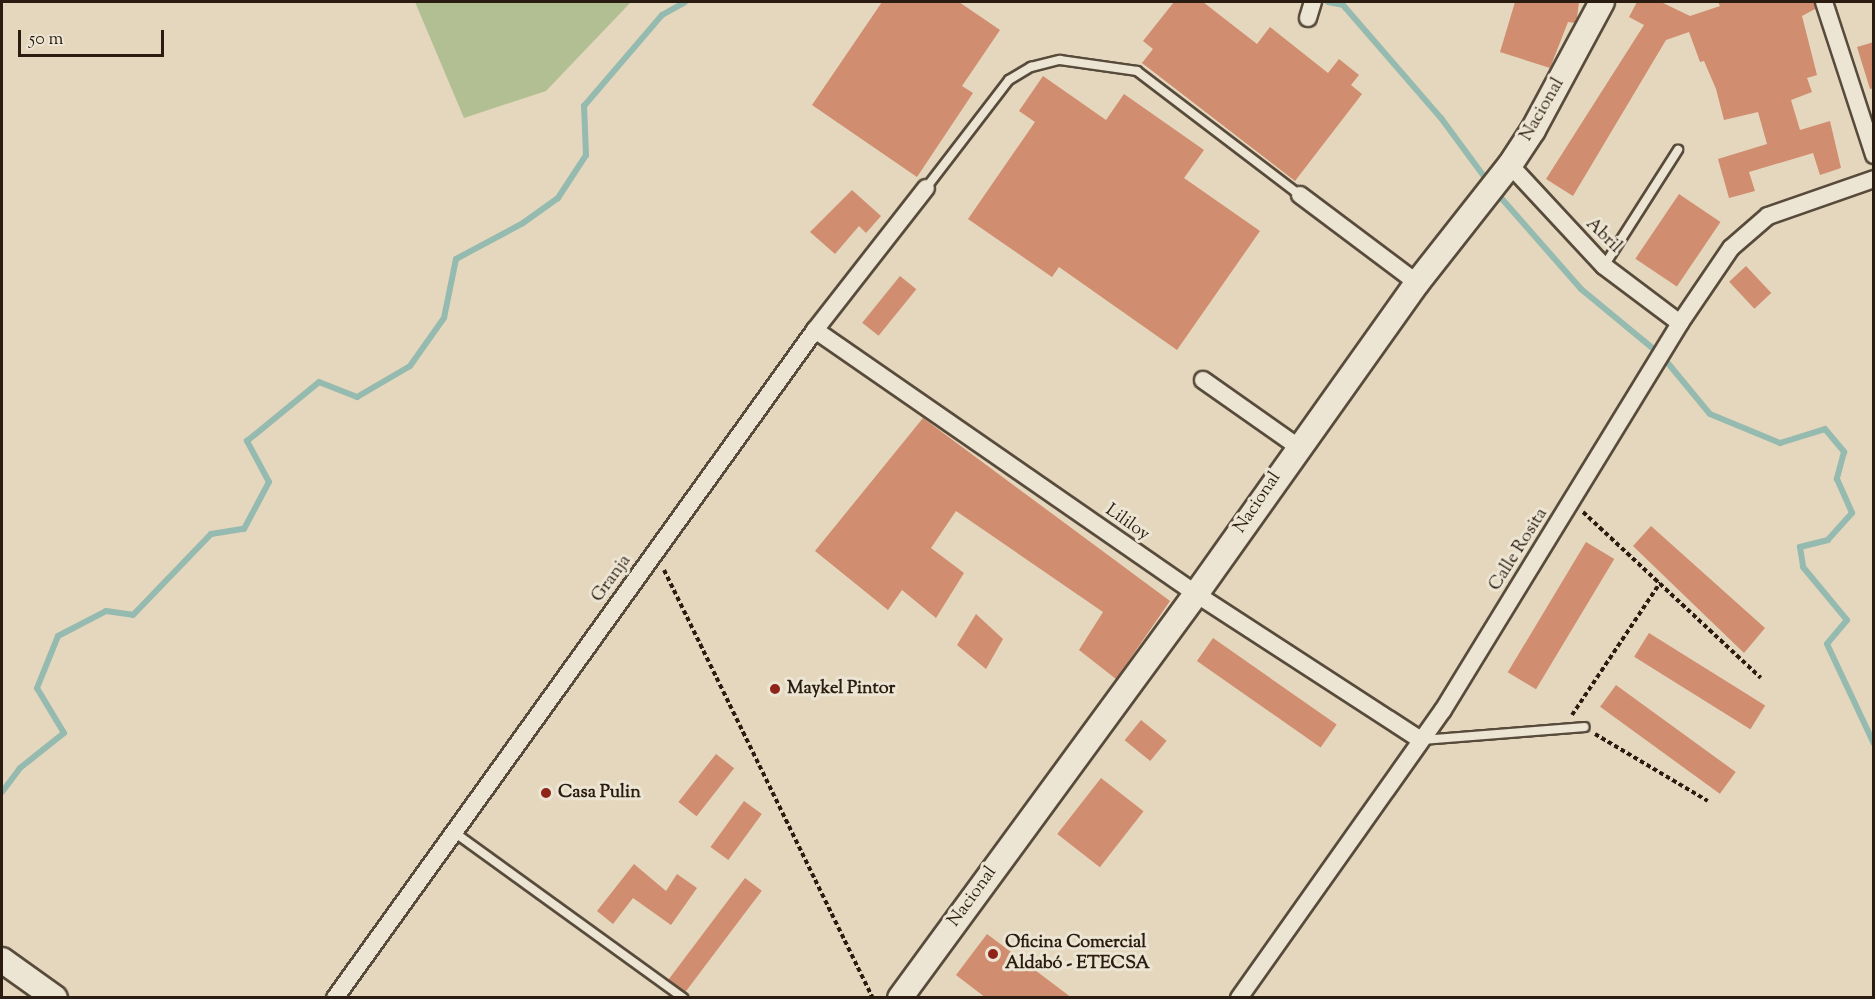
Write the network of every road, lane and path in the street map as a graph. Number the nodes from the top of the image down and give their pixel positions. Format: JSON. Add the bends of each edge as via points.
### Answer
{"nodes":[{"id":1,"x":1313,"y":2,"type":"edge"},
{"id":2,"x":1602,"y":2,"type":"edge"},
{"id":3,"x":1824,"y":2,"type":"edge"},
{"id":4,"x":1308,"y":18,"type":"dead end"},
{"id":5,"x":1678,"y":150,"type":"dead end"},
{"id":6,"x":1874,"y":155,"type":"edge"},
{"id":7,"x":1505,"y":171,"type":"junction"},
{"id":8,"x":1874,"y":179,"type":"edge"},
{"id":9,"x":926,"y":188,"type":"joint"},
{"id":10,"x":1300,"y":195,"type":"joint"},
{"id":11,"x":1604,"y":266,"type":"junction"},
{"id":12,"x":1417,"y":283,"type":"junction"},
{"id":13,"x":1680,"y":323,"type":"junction"},
{"id":14,"x":815,"y":330,"type":"junction"},
{"id":15,"x":1203,"y":380,"type":"dead end"},
{"id":16,"x":1297,"y":446,"type":"junction"},
{"id":17,"x":1571,"y":501,"type":"junction"},
{"id":18,"x":655,"y":553,"type":"junction"},
{"id":19,"x":1660,"y":583,"type":"junction"},
{"id":20,"x":1196,"y":594,"type":"junction"},
{"id":21,"x":1761,"y":678,"type":"dead end"},
{"id":22,"x":1584,"y":727,"type":"junction"},
{"id":23,"x":1421,"y":740,"type":"junction"},
{"id":24,"x":1708,"y":801,"type":"dead end"},
{"id":25,"x":454,"y":832,"type":"junction"},
{"id":26,"x":2,"y":960,"type":"edge"},
{"id":27,"x":55,"y":998,"type":"edge"},
{"id":28,"x":335,"y":998,"type":"edge"},
{"id":29,"x":683,"y":998,"type":"edge"},
{"id":30,"x":873,"y":998,"type":"edge"},
{"id":31,"x":900,"y":998,"type":"edge"},
{"id":32,"x":1239,"y":998,"type":"edge"}],
"edges":[{"from":1,"to":4,"type":"street"},
{"from":2,"to":7,"type":"street","name":"Nacional","via":[[1533,130]]},
{"from":3,"to":6,"type":"street"},
{"from":5,"to":11,"type":"lane"},
{"from":7,"to":11,"type":"street","name":"Abril"},
{"from":7,"to":12,"type":"street","name":"Nacional"},
{"from":8,"to":13,"type":"street","name":"Calle Rosita","via":[[1768,216],[1731,248]]},
{"from":9,"to":10,"type":"lane","via":[[1009,80],[1031,67],[1059,60],[1137,71]]},
{"from":9,"to":14,"type":"street","name":"Granja"},
{"from":10,"to":12,"type":"street"},
{"from":11,"to":13,"type":"street","name":"Abril"},
{"from":12,"to":16,"type":"street","name":"Nacional"},
{"from":13,"to":17,"type":"street","name":"Calle Rosita"},
{"from":14,"to":18,"type":"street","name":"Granja"},
{"from":14,"to":20,"type":"street","name":"Lililoy"},
{"from":15,"to":16,"type":"street"},
{"from":16,"to":20,"type":"street","name":"Nacional"},
{"from":17,"to":19,"type":"path"},
{"from":17,"to":23,"type":"street","name":"Calle Rosita"},
{"from":18,"to":25,"type":"street","name":"Granja"},
{"from":18,"to":30,"type":"path"},
{"from":19,"to":21,"type":"path"},
{"from":19,"to":22,"type":"path","via":[[1569,718]]},
{"from":20,"to":23,"type":"street","name":"Lililoy"},
{"from":20,"to":31,"type":"street","name":"Nacional"},
{"from":22,"to":23,"type":"lane"},
{"from":22,"to":24,"type":"path"},
{"from":23,"to":32,"type":"street","name":"Calle Rosita"},
{"from":25,"to":28,"type":"street","name":"Granja"},
{"from":25,"to":29,"type":"lane"},
{"from":26,"to":27,"type":"street"}]}
